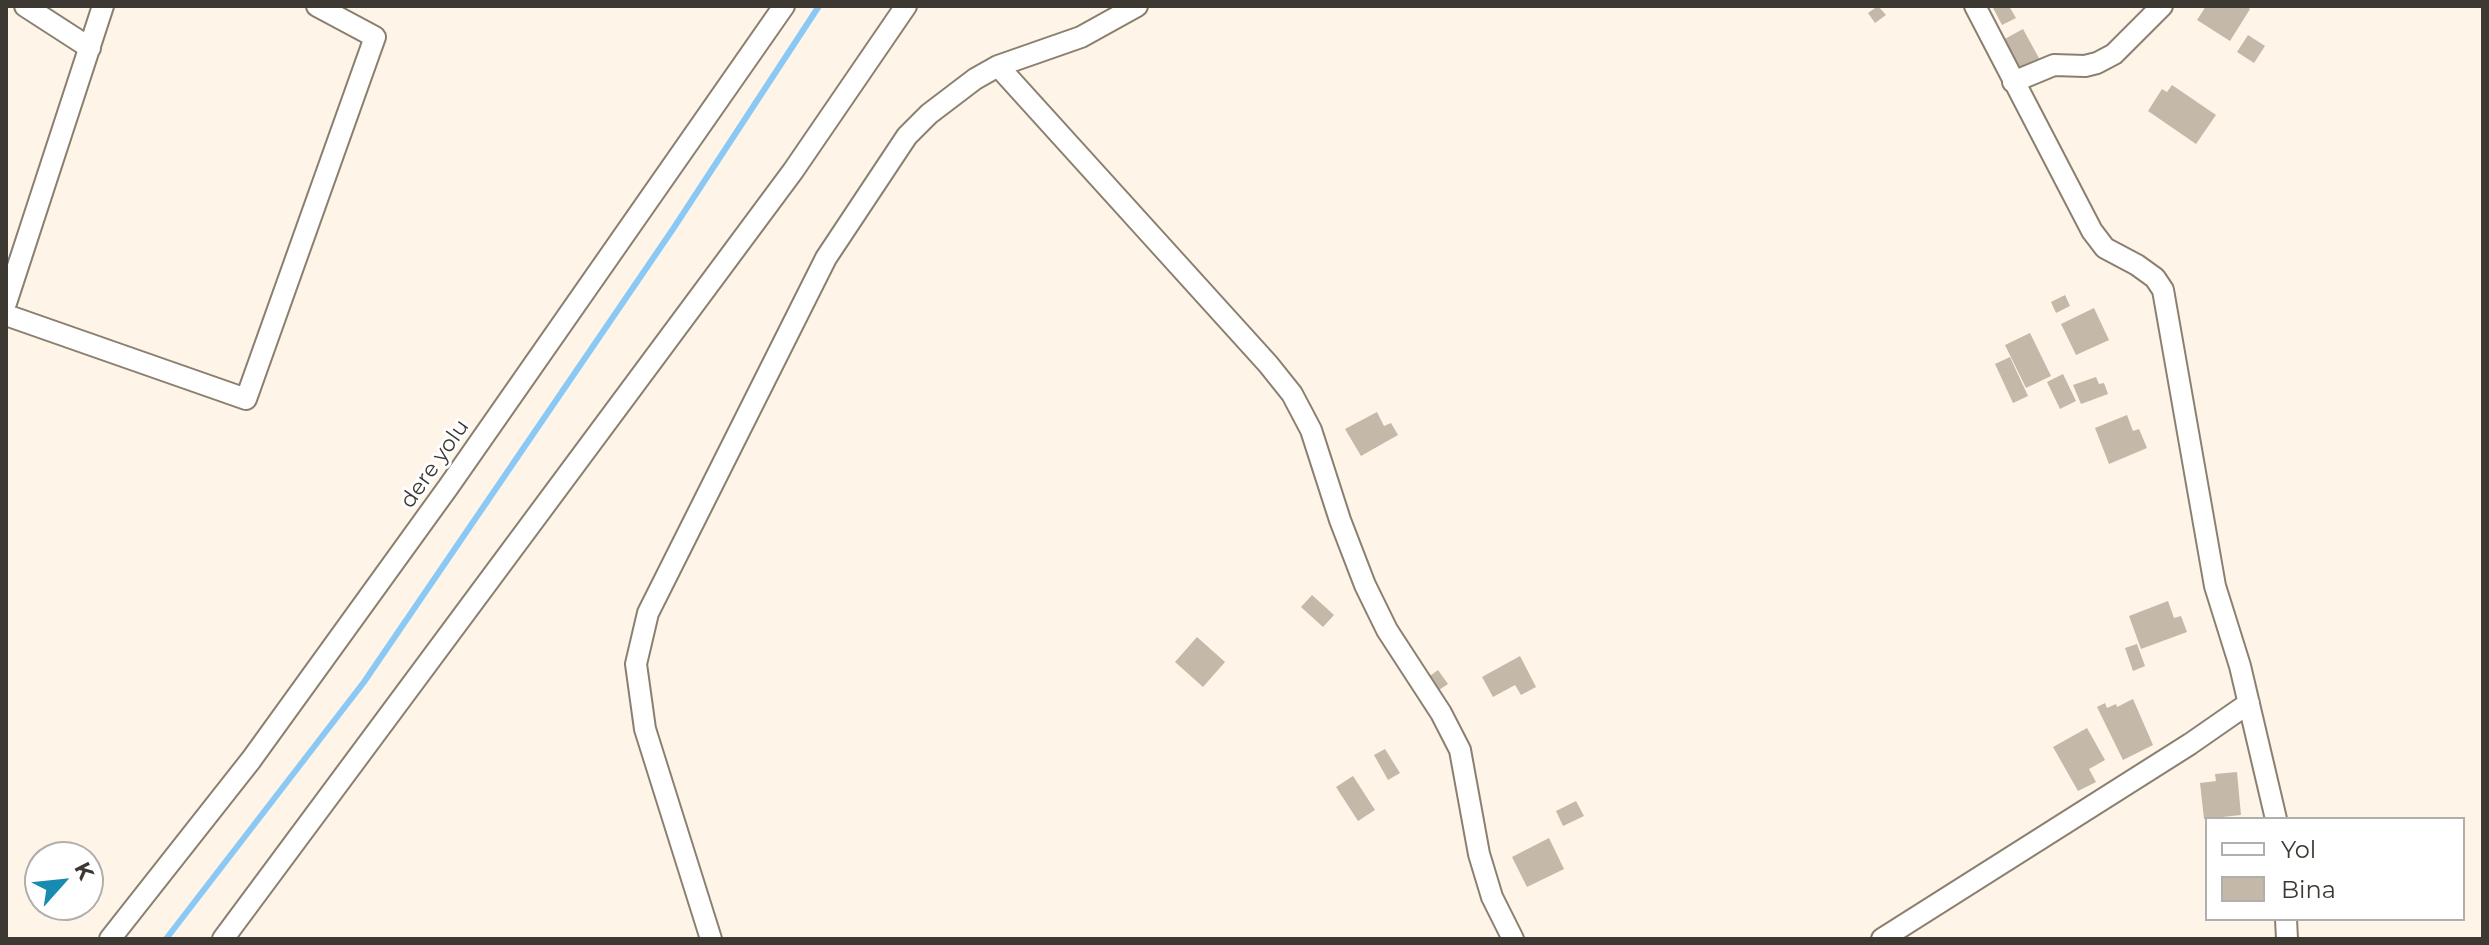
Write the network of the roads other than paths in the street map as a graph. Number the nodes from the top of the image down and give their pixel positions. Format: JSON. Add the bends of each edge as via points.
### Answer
{"nodes":[{"id":1,"x":25,"y":6,"type":"edge"},
{"id":2,"x":103,"y":6,"type":"edge"},
{"id":3,"x":317,"y":6,"type":"edge"},
{"id":4,"x":784,"y":6,"type":"edge"},
{"id":5,"x":906,"y":6,"type":"edge"},
{"id":6,"x":1137,"y":6,"type":"edge"},
{"id":7,"x":1975,"y":6,"type":"edge"},
{"id":8,"x":2162,"y":6,"type":"edge"},
{"id":9,"x":90,"y":48,"type":"junction"},
{"id":10,"x":998,"y":66,"type":"junction"},
{"id":11,"x":2013,"y":82,"type":"junction"},
{"id":12,"x":6,"y":303,"type":"edge"},
{"id":13,"x":6,"y":315,"type":"edge"},
{"id":14,"x":2249,"y":703,"type":"junction"},
{"id":15,"x":2276,"y":817,"type":"edge"},
{"id":16,"x":110,"y":939,"type":"edge"},
{"id":17,"x":223,"y":939,"type":"edge"},
{"id":18,"x":711,"y":939,"type":"edge"},
{"id":19,"x":1513,"y":939,"type":"edge"},
{"id":20,"x":1882,"y":939,"type":"edge"}],
"edges":[{"from":1,"to":9,"type":"street"},
{"from":2,"to":9,"type":"street"},
{"from":3,"to":13,"type":"street","via":[[375,37],[246,399]]},
{"from":4,"to":16,"type":"street","name":"dere yolu","via":[[251,760]]},
{"from":5,"to":17,"type":"street","via":[[793,171]]},
{"from":6,"to":10,"type":"street","via":[[1081,37]]},
{"from":7,"to":11,"type":"street"},
{"from":8,"to":11,"type":"street","via":[[2105,59],[2085,66],[2054,65]]},
{"from":9,"to":12,"type":"street"},
{"from":10,"to":18,"type":"street","via":[[955,93],[907,136],[841,234],[648,613],[636,664],[645,729]]},
{"from":10,"to":19,"type":"street","via":[[1292,394],[1311,430],[1365,585],[1460,750],[1479,854]]},
{"from":11,"to":14,"type":"street","via":[[2092,231],[2105,248],[2155,278],[2163,290],[2215,586]]},
{"from":14,"to":15,"type":"street"},
{"from":14,"to":20,"type":"street"}]}
